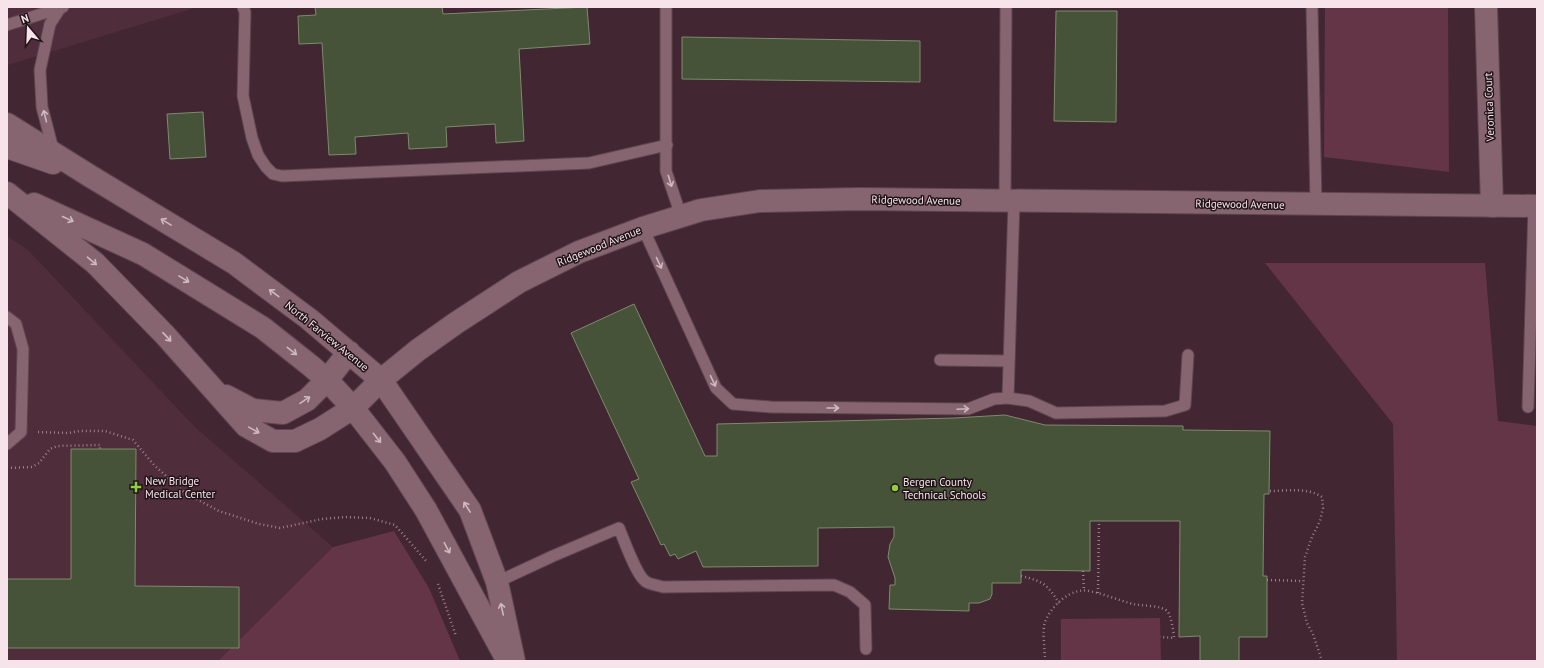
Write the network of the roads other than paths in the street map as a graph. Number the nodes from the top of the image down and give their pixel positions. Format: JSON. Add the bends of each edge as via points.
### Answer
{"nodes":[{"id":1,"x":62,"y":7,"type":"edge"},
{"id":2,"x":243,"y":7,"type":"edge"},
{"id":3,"x":666,"y":7,"type":"edge"},
{"id":4,"x":1006,"y":7,"type":"edge"},
{"id":5,"x":1312,"y":7,"type":"edge"},
{"id":6,"x":1486,"y":7,"type":"edge"},
{"id":7,"x":7,"y":24,"type":"edge"},
{"id":8,"x":7,"y":124,"type":"edge"},
{"id":9,"x":667,"y":145,"type":"junction"},
{"id":10,"x":7,"y":147,"type":"edge"},
{"id":11,"x":55,"y":154,"type":"junction"},
{"id":12,"x":90,"y":176,"type":"junction"},
{"id":13,"x":7,"y":193,"type":"edge"},
{"id":14,"x":1010,"y":201,"type":"junction"},
{"id":15,"x":1316,"y":204,"type":"junction"},
{"id":16,"x":1492,"y":206,"type":"junction"},
{"id":17,"x":1536,"y":206,"type":"edge"},
{"id":18,"x":681,"y":216,"type":"junction"},
{"id":19,"x":643,"y":228,"type":"junction"},
{"id":20,"x":7,"y":317,"type":"edge"},
{"id":21,"x":349,"y":352,"type":"junction"},
{"id":22,"x":1188,"y":355,"type":"dead end"},
{"id":23,"x":940,"y":360,"type":"dead end"},
{"id":24,"x":1009,"y":361,"type":"junction"},
{"id":25,"x":327,"y":380,"type":"junction"},
{"id":26,"x":381,"y":380,"type":"junction"},
{"id":27,"x":218,"y":392,"type":"junction"},
{"id":28,"x":1008,"y":398,"type":"junction"},
{"id":29,"x":1528,"y":407,"type":"dead end"},
{"id":30,"x":353,"y":408,"type":"junction"},
{"id":31,"x":7,"y":444,"type":"edge"},
{"id":32,"x":497,"y":582,"type":"junction"},
{"id":33,"x":866,"y":649,"type":"dead end"},
{"id":34,"x":508,"y":661,"type":"edge"},
{"id":35,"x":514,"y":661,"type":"edge"}],
"edges":[{"from":1,"to":7,"type":"lane"},
{"from":11,"to":1,"type":"lane","one_way":true,"via":[[42,108],[40,70],[50,24]]},
{"from":2,"to":9,"type":"lane","via":[[243,96],[258,154],[274,174],[282,176],[589,163]]},
{"from":3,"to":9,"type":"lane"},
{"from":4,"to":14,"type":"lane"},
{"from":5,"to":15,"type":"lane"},
{"from":6,"to":16,"type":"street","name":"Veronica Court"},
{"from":8,"to":11,"type":"street","name":"North Farview Avenue"},
{"from":9,"to":18,"type":"lane","one_way":true,"via":[[666,171]]},
{"from":10,"to":12,"type":"street"},
{"from":11,"to":12,"type":"street","name":"North Farview Avenue"},
{"from":21,"to":12,"type":"street","name":"North Farview Avenue","one_way":true,"via":[[309,318],[234,263]]},
{"from":13,"to":25,"type":"street","one_way":true,"via":[[143,254],[263,328]]},
{"from":13,"to":27,"type":"street","name":"Ridgewood Avenue","one_way":true,"via":[[95,263]]},
{"from":14,"to":15,"type":"street","name":"Ridgewood Avenue"},
{"from":14,"to":18,"type":"street","name":"Ridgewood Avenue","via":[[760,201]]},
{"from":14,"to":24,"type":"lane"},
{"from":15,"to":16,"type":"street","name":"Ridgewood Avenue"},
{"from":16,"to":17,"type":"street","name":"Ridgewood Avenue"},
{"from":17,"to":29,"type":"lane"},
{"from":18,"to":19,"type":"street","name":"Ridgewood Avenue"},
{"from":19,"to":26,"type":"street","name":"Ridgewood Avenue","via":[[579,252],[520,282],[456,323]]},
{"from":19,"to":28,"type":"lane","one_way":true,"via":[[716,388],[733,404],[771,407],[968,409],[994,399]]},
{"from":20,"to":31,"type":"lane","via":[[16,324],[23,349],[21,432]]},
{"from":21,"to":25,"type":"street"},
{"from":21,"to":26,"type":"street","name":"North Farview Avenue"},
{"from":22,"to":28,"type":"lane","via":[[1185,405],[1165,411],[1056,413],[1028,401]]},
{"from":23,"to":24,"type":"lane"},
{"from":24,"to":28,"type":"lane"},
{"from":27,"to":25,"type":"street","one_way":true,"via":[[253,410],[283,413],[307,400]]},
{"from":25,"to":30,"type":"street"},
{"from":26,"to":30,"type":"street","name":"Ridgewood Avenue"},
{"from":32,"to":26,"type":"street","name":"North Farview Avenue","one_way":true,"via":[[470,510]]},
{"from":27,"to":30,"type":"street","name":"Ridgewood Avenue","one_way":true,"via":[[246,426],[273,441],[295,441]]},
{"from":30,"to":34,"type":"street","one_way":true,"via":[[395,462],[426,510]]},
{"from":32,"to":33,"type":"lane","via":[[619,528],[638,572],[644,581],[650,584],[834,585],[850,592],[865,605]]},
{"from":35,"to":32,"type":"street","name":"North Farview Avenue","one_way":true}]}
